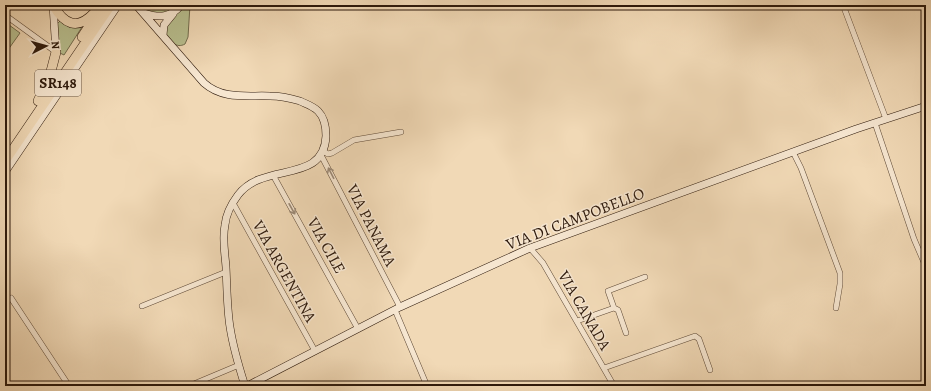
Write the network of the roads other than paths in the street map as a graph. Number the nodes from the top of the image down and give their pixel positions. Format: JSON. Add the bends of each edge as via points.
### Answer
{"nodes":[{"id":1,"x":53,"y":5,"type":"edge"},
{"id":2,"x":103,"y":5,"type":"edge"},
{"id":3,"x":111,"y":5,"type":"edge"},
{"id":4,"x":118,"y":5,"type":"edge"},
{"id":5,"x":136,"y":5,"type":"edge"},
{"id":6,"x":182,"y":5,"type":"edge"},
{"id":7,"x":843,"y":5,"type":"edge"},
{"id":8,"x":143,"y":13,"type":"junction"},
{"id":9,"x":173,"y":13,"type":"junction"},
{"id":10,"x":5,"y":15,"type":"edge"},
{"id":11,"x":106,"y":24,"type":"junction"},
{"id":12,"x":163,"y":35,"type":"junction"},
{"id":13,"x":56,"y":52,"type":"junction"},
{"id":14,"x":76,"y":57,"type":"junction"},
{"id":15,"x":38,"y":102,"type":"junction"},
{"id":16,"x":926,"y":106,"type":"edge"},
{"id":17,"x":886,"y":119,"type":"junction"},
{"id":18,"x":875,"y":123,"type":"junction"},
{"id":19,"x":401,"y":132,"type":"dead end"},
{"id":20,"x":5,"y":150,"type":"edge"},
{"id":21,"x":793,"y":152,"type":"junction"},
{"id":22,"x":322,"y":153,"type":"junction"},
{"id":23,"x":5,"y":161,"type":"edge"},
{"id":24,"x":5,"y":172,"type":"edge"},
{"id":25,"x":273,"y":175,"type":"junction"},
{"id":26,"x":233,"y":203,"type":"junction"},
{"id":27,"x":530,"y":248,"type":"junction"},
{"id":28,"x":926,"y":267,"type":"edge"},
{"id":29,"x":226,"y":272,"type":"junction"},
{"id":30,"x":645,"y":277,"type":"dead end"},
{"id":31,"x":11,"y":298,"type":"dead end"},
{"id":32,"x":142,"y":306,"type":"dead end"},
{"id":33,"x":614,"y":308,"type":"junction"},
{"id":34,"x":836,"y":308,"type":"dead end"},
{"id":35,"x":398,"y":309,"type":"junction"},
{"id":36,"x":577,"y":321,"type":"junction"},
{"id":37,"x":358,"y":329,"type":"junction"},
{"id":38,"x":626,"y":334,"type":"dead end"},
{"id":39,"x":315,"y":351,"type":"junction"},
{"id":40,"x":239,"y":365,"type":"junction"},
{"id":41,"x":604,"y":368,"type":"junction"},
{"id":42,"x":710,"y":370,"type":"dead end"},
{"id":43,"x":69,"y":386,"type":"edge"},
{"id":44,"x":189,"y":386,"type":"edge"},
{"id":45,"x":246,"y":386,"type":"edge"},
{"id":46,"x":427,"y":386,"type":"edge"},
{"id":47,"x":614,"y":386,"type":"edge"}],
"edges":[{"from":1,"to":2,"type":"highway","via":[[61,18],[72,24],[86,21]]},
{"from":1,"to":13,"type":"street"},
{"from":2,"to":15,"type":"highway","number":"SR148"},
{"from":3,"to":14,"type":"highway","number":"SR148"},
{"from":4,"to":11,"type":"street"},
{"from":5,"to":8,"type":"street"},
{"from":6,"to":9,"type":"street"},
{"from":7,"to":17,"type":"street"},
{"from":8,"to":9,"type":"street","via":[[159,16]]},
{"from":8,"to":12,"type":"street"},
{"from":9,"to":12,"type":"street","via":[[164,25]]},
{"from":10,"to":13,"type":"street"},
{"from":11,"to":14,"type":"highway"},
{"from":11,"to":24,"type":"street"},
{"from":12,"to":22,"type":"street","via":[[204,83],[218,93],[230,96],[284,98],[315,108],[325,122],[326,138]]},
{"from":13,"to":15,"type":"highway","via":[[50,75]]},
{"from":14,"to":23,"type":"highway","number":"SR148"},
{"from":15,"to":20,"type":"highway","number":"SR148"},
{"from":16,"to":17,"type":"street","name":"VIA DI CAMPOBELLO"},
{"from":17,"to":18,"type":"street","name":"VIA DI CAMPOBELLO"},
{"from":18,"to":21,"type":"street","name":"VIA DI CAMPOBELLO"},
{"from":18,"to":28,"type":"street","via":[[911,232]]},
{"from":19,"to":22,"type":"street","via":[[354,140],[332,153]]},
{"from":21,"to":27,"type":"street","name":"VIA DI CAMPOBELLO"},
{"from":21,"to":34,"type":"street","via":[[839,271],[840,284]]},
{"from":22,"to":25,"type":"street","via":[[312,164]]},
{"from":35,"to":22,"type":"street","name":"VIA PANAMA","one_way":true},
{"from":25,"to":26,"type":"street","via":[[249,184],[241,190]]},
{"from":25,"to":37,"type":"street","name":"VIA CILE","one_way":true},
{"from":26,"to":29,"type":"street","via":[[224,228]]},
{"from":26,"to":39,"type":"street","name":"VIA ARGENTINA"},
{"from":27,"to":35,"type":"street","name":"VIA DI CAMPOBELLO"},
{"from":27,"to":36,"type":"street","name":"VIA CANADA"},
{"from":29,"to":32,"type":"street"},
{"from":29,"to":40,"type":"street","via":[[230,326]]},
{"from":30,"to":33,"type":"street","via":[[609,290],[608,294]]},
{"from":31,"to":43,"type":"street"},
{"from":33,"to":36,"type":"street"},
{"from":33,"to":38,"type":"street","via":[[618,310]]},
{"from":35,"to":37,"type":"street","name":"VIA DI CAMPOBELLO"},
{"from":35,"to":46,"type":"street","name":"VIA PANAMA"},
{"from":36,"to":41,"type":"street","name":"VIA CANADA"},
{"from":37,"to":39,"type":"street","name":"VIA DI CAMPOBELLO"},
{"from":39,"to":45,"type":"street","name":"VIA DI CAMPOBELLO"},
{"from":40,"to":44,"type":"street"},
{"from":40,"to":45,"type":"street"},
{"from":41,"to":42,"type":"street","via":[[695,336],[699,339]]},
{"from":41,"to":47,"type":"street","name":"VIA CANADA"}]}
